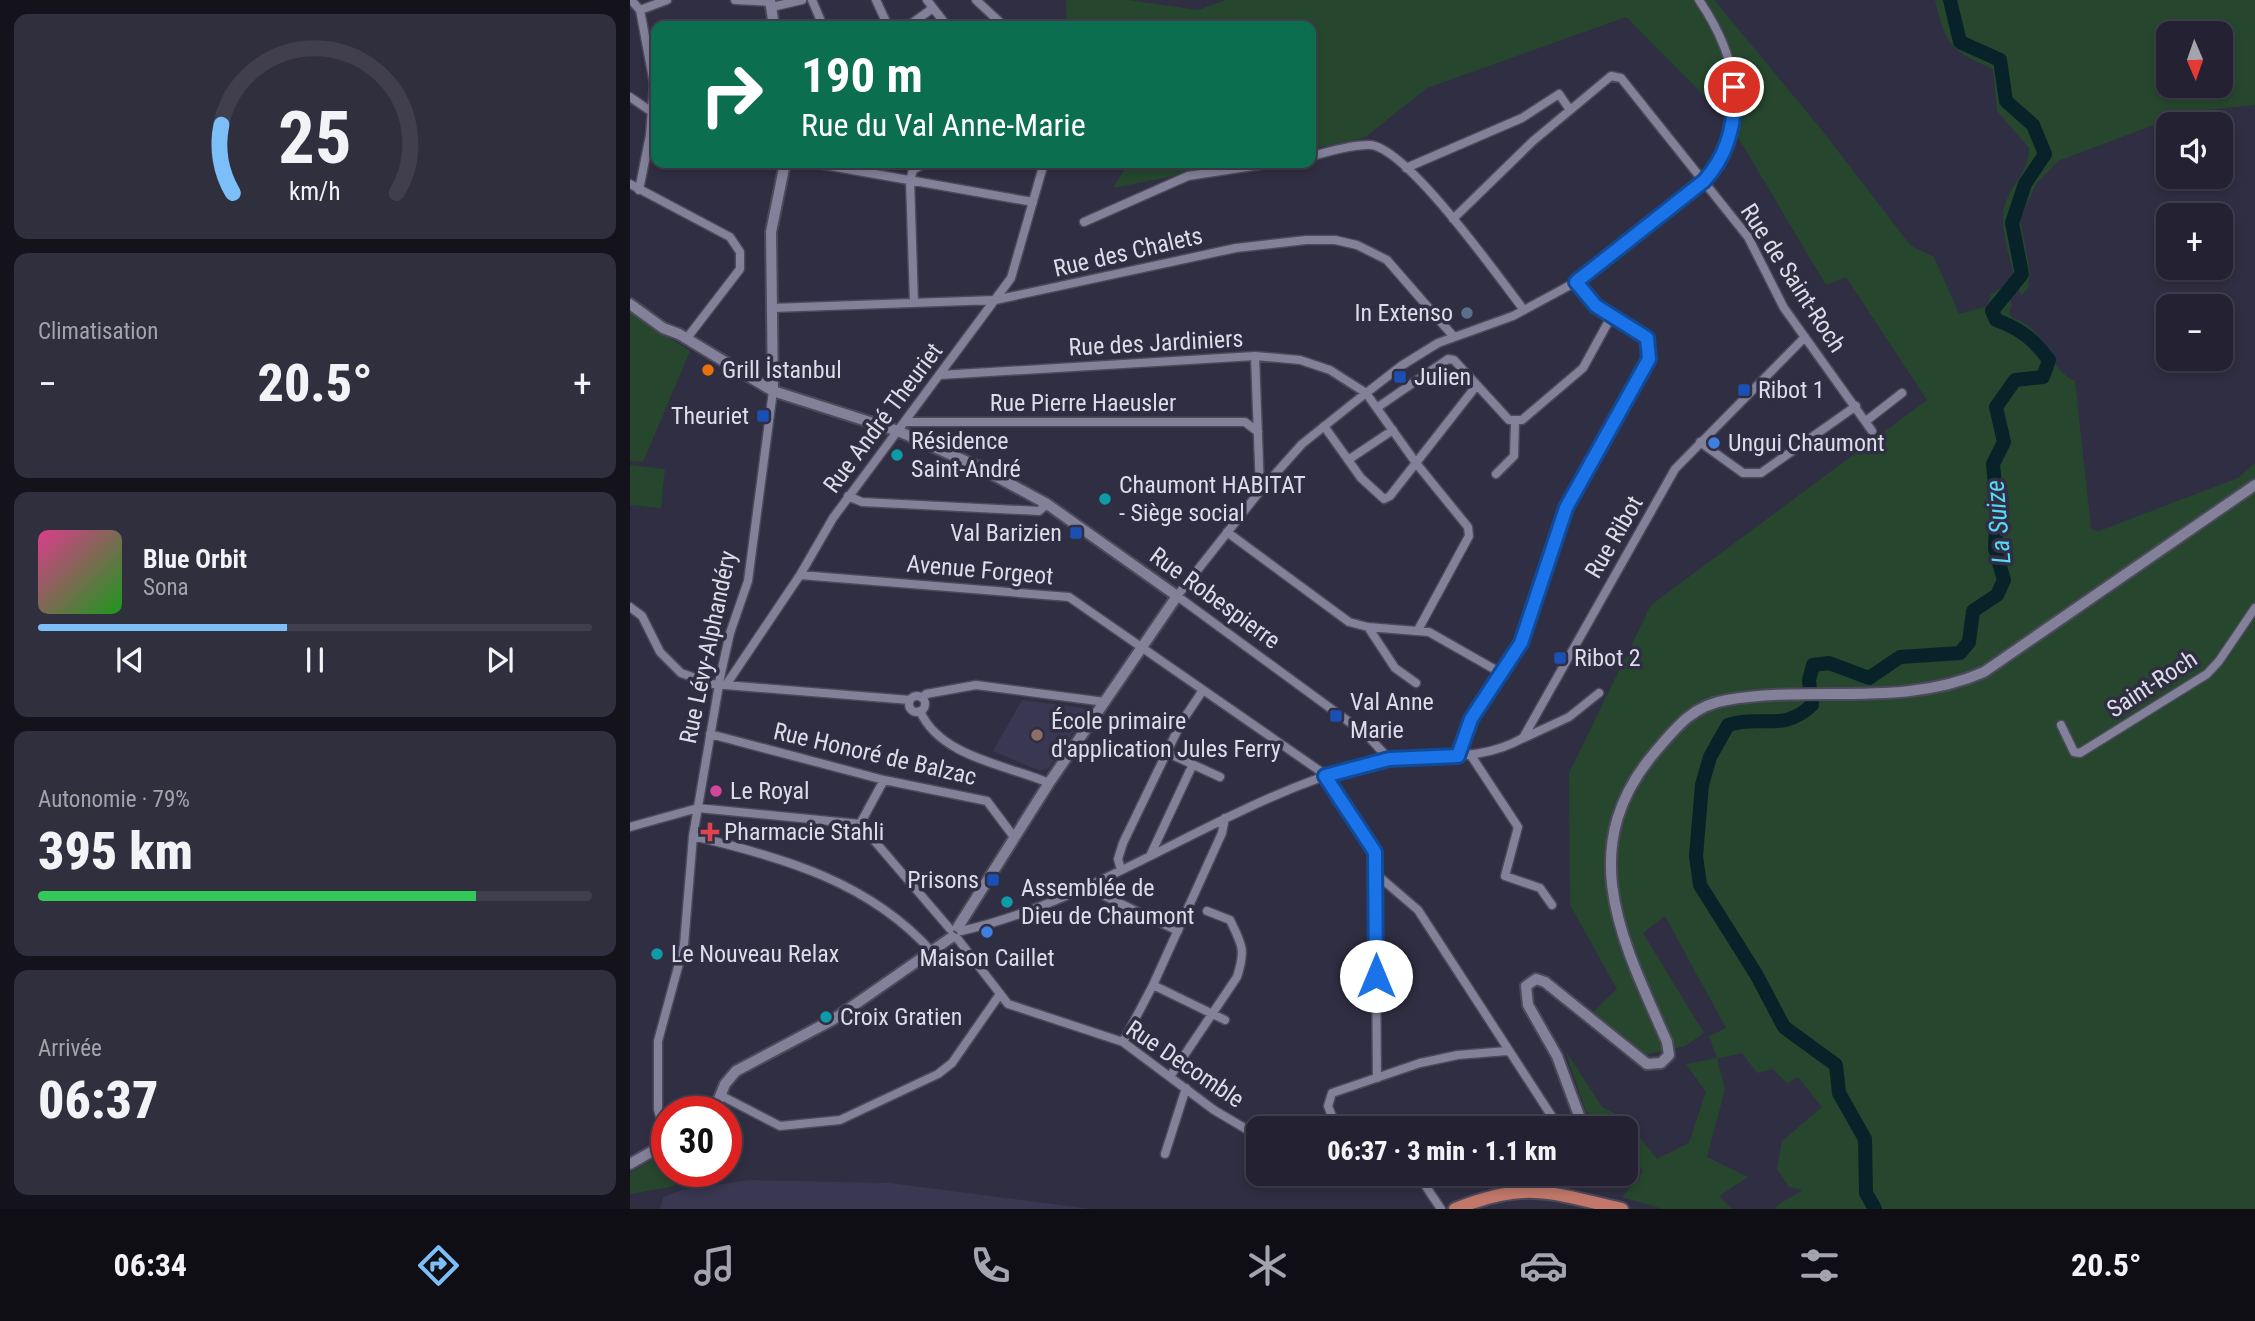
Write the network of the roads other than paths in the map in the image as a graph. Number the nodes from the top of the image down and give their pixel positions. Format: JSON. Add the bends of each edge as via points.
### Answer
{"nodes":[{"id":1,"x":631,"y":0,"type":"edge"},
{"id":2,"x":667,"y":0,"type":"edge"},
{"id":3,"x":735,"y":0,"type":"edge"},
{"id":4,"x":803,"y":0,"type":"edge"},
{"id":5,"x":812,"y":0,"type":"edge"},
{"id":6,"x":876,"y":0,"type":"edge"},
{"id":7,"x":927,"y":0,"type":"edge"},
{"id":8,"x":976,"y":0,"type":"edge"},
{"id":9,"x":1699,"y":0,"type":"edge"},
{"id":10,"x":771,"y":3,"type":"edge"},
{"id":11,"x":933,"y":8,"type":"junction"},
{"id":12,"x":640,"y":10,"type":"junction"},
{"id":13,"x":773,"y":21,"type":"edge"},
{"id":14,"x":820,"y":21,"type":"edge"},
{"id":15,"x":886,"y":21,"type":"edge"},
{"id":16,"x":915,"y":21,"type":"edge"},
{"id":17,"x":943,"y":21,"type":"edge"},
{"id":18,"x":999,"y":21,"type":"edge"},
{"id":19,"x":651,"y":68,"type":"edge"},
{"id":20,"x":630,"y":97,"type":"edge"},
{"id":21,"x":1570,"y":110,"type":"junction"},
{"id":22,"x":651,"y":111,"type":"edge"},
{"id":23,"x":651,"y":144,"type":"edge"},
{"id":24,"x":1316,"y":155,"type":"edge"},
{"id":25,"x":784,"y":168,"type":"edge"},
{"id":26,"x":842,"y":168,"type":"edge"},
{"id":27,"x":880,"y":168,"type":"edge"},
{"id":28,"x":916,"y":168,"type":"edge"},
{"id":29,"x":1043,"y":168,"type":"edge"},
{"id":30,"x":1241,"y":168,"type":"edge"},
{"id":31,"x":1406,"y":168,"type":"junction"},
{"id":32,"x":882,"y":175,"type":"junction"},
{"id":33,"x":910,"y":180,"type":"junction"},
{"id":34,"x":1704,"y":181,"type":"junction"},
{"id":35,"x":630,"y":184,"type":"edge"},
{"id":36,"x":639,"y":190,"type":"junction"},
{"id":37,"x":1034,"y":202,"type":"junction"},
{"id":38,"x":1453,"y":219,"type":"junction"},
{"id":39,"x":1084,"y":222,"type":"dead end"},
{"id":40,"x":1576,"y":282,"type":"junction"},
{"id":41,"x":995,"y":300,"type":"junction"},
{"id":42,"x":914,"y":303,"type":"junction"},
{"id":43,"x":630,"y":304,"type":"edge"},
{"id":44,"x":772,"y":308,"type":"junction"},
{"id":45,"x":1524,"y":310,"type":"junction"},
{"id":46,"x":1611,"y":317,"type":"junction"},
{"id":47,"x":1454,"y":337,"type":"junction"},
{"id":48,"x":1805,"y":337,"type":"junction"},
{"id":49,"x":687,"y":338,"type":"junction"},
{"id":50,"x":1255,"y":356,"type":"junction"},
{"id":51,"x":940,"y":375,"type":"junction"},
{"id":52,"x":1477,"y":386,"type":"junction"},
{"id":53,"x":773,"y":391,"type":"junction"},
{"id":54,"x":1366,"y":393,"type":"junction"},
{"id":55,"x":1902,"y":393,"type":"dead end"},
{"id":56,"x":1856,"y":406,"type":"junction"},
{"id":57,"x":1378,"y":407,"type":"junction"},
{"id":58,"x":1515,"y":421,"type":"junction"},
{"id":59,"x":1866,"y":421,"type":"junction"},
{"id":60,"x":902,"y":426,"type":"junction"},
{"id":61,"x":1324,"y":426,"type":"junction"},
{"id":62,"x":1393,"y":430,"type":"junction"},
{"id":63,"x":1872,"y":431,"type":"dead end"},
{"id":64,"x":1258,"y":432,"type":"junction"},
{"id":65,"x":1700,"y":442,"type":"junction"},
{"id":66,"x":1348,"y":460,"type":"junction"},
{"id":67,"x":1416,"y":463,"type":"junction"},
{"id":68,"x":1496,"y":474,"type":"dead end"},
{"id":69,"x":2255,"y":485,"type":"edge"},
{"id":70,"x":1260,"y":491,"type":"junction"},
{"id":71,"x":848,"y":496,"type":"junction"},
{"id":72,"x":1047,"y":504,"type":"junction"},
{"id":73,"x":1227,"y":532,"type":"junction"},
{"id":74,"x":800,"y":575,"type":"junction"},
{"id":75,"x":1177,"y":596,"type":"junction"},
{"id":76,"x":630,"y":607,"type":"edge"},
{"id":77,"x":2255,"y":608,"type":"edge"},
{"id":78,"x":1368,"y":627,"type":"junction"},
{"id":79,"x":1418,"y":630,"type":"junction"},
{"id":80,"x":1142,"y":647,"type":"junction"},
{"id":81,"x":1501,"y":673,"type":"junction"},
{"id":82,"x":1416,"y":683,"type":"dead end"},
{"id":83,"x":723,"y":685,"type":"junction"},
{"id":84,"x":1203,"y":690,"type":"junction"},
{"id":85,"x":1599,"y":693,"type":"dead end"},
{"id":86,"x":922,"y":698,"type":"junction"},
{"id":87,"x":910,"y":700,"type":"junction"},
{"id":88,"x":1105,"y":702,"type":"junction"},
{"id":89,"x":920,"y":711,"type":"junction"},
{"id":90,"x":2060,"y":725,"type":"dead end"},
{"id":91,"x":710,"y":734,"type":"junction"},
{"id":92,"x":1523,"y":738,"type":"junction"},
{"id":93,"x":1168,"y":753,"type":"junction"},
{"id":94,"x":1458,"y":756,"type":"junction"},
{"id":95,"x":1472,"y":757,"type":"junction"},
{"id":96,"x":1389,"y":759,"type":"junction"},
{"id":97,"x":1193,"y":764,"type":"junction"},
{"id":98,"x":1325,"y":776,"type":"junction"},
{"id":99,"x":1220,"y":777,"type":"dead end"},
{"id":100,"x":884,"y":780,"type":"junction"},
{"id":101,"x":1049,"y":783,"type":"junction"},
{"id":102,"x":698,"y":808,"type":"junction"},
{"id":103,"x":1224,"y":818,"type":"junction"},
{"id":104,"x":860,"y":824,"type":"junction"},
{"id":105,"x":630,"y":827,"type":"edge"},
{"id":106,"x":693,"y":836,"type":"junction"},
{"id":107,"x":1014,"y":837,"type":"junction"},
{"id":108,"x":1150,"y":856,"type":"junction"},
{"id":109,"x":1121,"y":870,"type":"junction"},
{"id":110,"x":1376,"y":874,"type":"junction"},
{"id":111,"x":1086,"y":887,"type":"junction"},
{"id":112,"x":1552,"y":905,"type":"dead end"},
{"id":113,"x":1208,"y":911,"type":"dead end"},
{"id":114,"x":1178,"y":931,"type":"junction"},
{"id":115,"x":956,"y":932,"type":"junction"},
{"id":116,"x":932,"y":952,"type":"junction"},
{"id":117,"x":1153,"y":985,"type":"junction"},
{"id":118,"x":1000,"y":994,"type":"junction"},
{"id":119,"x":1212,"y":1014,"type":"junction"},
{"id":120,"x":1226,"y":1020,"type":"dead end"},
{"id":121,"x":1123,"y":1042,"type":"junction"},
{"id":122,"x":1507,"y":1051,"type":"junction"},
{"id":123,"x":1171,"y":1075,"type":"junction"},
{"id":124,"x":1377,"y":1078,"type":"junction"},
{"id":125,"x":1186,"y":1088,"type":"junction"},
{"id":126,"x":720,"y":1095,"type":"joint"},
{"id":127,"x":658,"y":1096,"type":"edge"},
{"id":128,"x":1332,"y":1116,"type":"edge"},
{"id":129,"x":1551,"y":1116,"type":"edge"},
{"id":130,"x":1579,"y":1116,"type":"edge"},
{"id":131,"x":1246,"y":1128,"type":"edge"},
{"id":132,"x":651,"y":1152,"type":"edge"},
{"id":133,"x":1165,"y":1154,"type":"dead end"},
{"id":134,"x":630,"y":1164,"type":"edge"},
{"id":135,"x":1428,"y":1186,"type":"edge"},
{"id":136,"x":1527,"y":1186,"type":"edge"},
{"id":137,"x":1525,"y":1191,"type":"junction"},
{"id":138,"x":1616,"y":1208,"type":"edge"},
{"id":139,"x":1441,"y":1209,"type":"edge"},
{"id":140,"x":1455,"y":1209,"type":"edge"}],
"edges":[{"from":1,"to":12,"type":"street"},
{"from":2,"to":12,"type":"street"},
{"from":3,"to":10,"type":"street"},
{"from":4,"to":10,"type":"street"},
{"from":5,"to":14,"type":"street"},
{"from":6,"to":15,"type":"street"},
{"from":7,"to":11,"type":"street"},
{"from":8,"to":18,"type":"street"},
{"from":9,"to":34,"type":"street","via":[[1728,50],[1735,104],[1729,142],[1720,163]]},
{"from":10,"to":13,"type":"street"},
{"from":11,"to":16,"type":"street"},
{"from":11,"to":17,"type":"street"},
{"from":12,"to":19,"type":"street"},
{"from":20,"to":22,"type":"street"},
{"from":21,"to":31,"type":"street","via":[[1559,94],[1522,118]]},
{"from":21,"to":34,"type":"street","name":"Rue de Saint-Roch","via":[[1611,76],[1621,78]]},
{"from":21,"to":38,"type":"street"},
{"from":23,"to":36,"type":"street"},
{"from":24,"to":31,"type":"street","via":[[1370,145]]},
{"from":25,"to":44,"type":"street","name":"Rue Lévy-Alphandéry","via":[[771,232]]},
{"from":26,"to":32,"type":"street"},
{"from":27,"to":32,"type":"street"},
{"from":28,"to":33,"type":"street"},
{"from":29,"to":37,"type":"street","name":"Rue André Theuriet"},
{"from":30,"to":39,"type":"street","via":[[1188,176]]},
{"from":31,"to":38,"type":"street"},
{"from":32,"to":33,"type":"street"},
{"from":33,"to":37,"type":"street"},
{"from":33,"to":42,"type":"street"},
{"from":34,"to":40,"type":"street"},
{"from":34,"to":48,"type":"street","name":"Rue de Saint-Roch","via":[[1748,237],[1784,308]]},
{"from":35,"to":36,"type":"street"},
{"from":36,"to":49,"type":"street","via":[[730,237],[740,252],[740,269]]},
{"from":37,"to":41,"type":"street","name":"Rue André Theuriet","via":[[1017,265]]},
{"from":38,"to":45,"type":"street"},
{"from":40,"to":45,"type":"street"},
{"from":40,"to":46,"type":"street"},
{"from":41,"to":42,"type":"street","name":"Rue des Chalets"},
{"from":41,"to":47,"type":"street","name":"Rue des Chalets","via":[[1236,248],[1335,240],[1387,260]]},
{"from":41,"to":51,"type":"street","name":"Rue André Theuriet"},
{"from":42,"to":44,"type":"street","name":"Rue des Chalets"},
{"from":43,"to":49,"type":"street","name":"Rue Robespierre","via":[[663,328]]},
{"from":44,"to":53,"type":"street","name":"Rue Lévy-Alphandéry"},
{"from":45,"to":47,"type":"street"},
{"from":46,"to":58,"type":"street","via":[[1583,368],[1522,420]]},
{"from":46,"to":81,"type":"street","via":[[1647,338],[1649,359],[1566,508],[1521,643]]},
{"from":47,"to":54,"type":"street","via":[[1401,366]]},
{"from":48,"to":56,"type":"street","name":"Rue de Saint-Roch"},
{"from":48,"to":65,"type":"street","name":"Rue Ribot"},
{"from":49,"to":53,"type":"street","name":"Rue Robespierre"},
{"from":50,"to":51,"type":"street","name":"Rue des Jardiniers"},
{"from":50,"to":54,"type":"street","name":"Rue des Jardiniers","via":[[1300,360],[1330,370]]},
{"from":50,"to":64,"type":"street"},
{"from":51,"to":60,"type":"street","name":"Rue André Theuriet"},
{"from":52,"to":57,"type":"street","via":[[1448,359]]},
{"from":52,"to":58,"type":"street"},
{"from":52,"to":67,"type":"street"},
{"from":53,"to":60,"type":"street","name":"Rue Robespierre"},
{"from":53,"to":83,"type":"street","name":"Rue Lévy-Alphandéry","via":[[748,581],[730,633]]},
{"from":54,"to":57,"type":"street","name":"Rue des Jardiniers"},
{"from":54,"to":61,"type":"street"},
{"from":55,"to":59,"type":"street"},
{"from":56,"to":59,"type":"street","name":"Rue de Saint-Roch"},
{"from":56,"to":65,"type":"street","via":[[1761,473],[1743,473]]},
{"from":57,"to":62,"type":"street","name":"Rue des Jardiniers"},
{"from":58,"to":68,"type":"street","via":[[1514,456]]},
{"from":59,"to":63,"type":"street","name":"Rue de Saint-Roch"},
{"from":60,"to":64,"type":"street","name":"Rue Pierre Haeusler","via":[[1245,422]]},
{"from":60,"to":71,"type":"street","name":"Rue André Theuriet"},
{"from":60,"to":72,"type":"street","name":"Rue Robespierre"},
{"from":61,"to":66,"type":"street"},
{"from":61,"to":70,"type":"street"},
{"from":62,"to":66,"type":"street"},
{"from":62,"to":67,"type":"street","name":"Rue des Jardiniers"},
{"from":64,"to":70,"type":"street"},
{"from":65,"to":92,"type":"street","name":"Rue Ribot","via":[[1675,469]]},
{"from":66,"to":67,"type":"street","via":[[1384,499]]},
{"from":67,"to":79,"type":"street","name":"Rue des Jardiniers","via":[[1468,527],[1469,536]]},
{"from":69,"to":130,"type":"street","via":[[1984,672],[1938,689],[1728,699],[1691,713],[1651,756],[1626,796],[1609,858],[1613,900],[1626,950],[1669,1055],[1654,1065],[1641,1060],[1545,982],[1531,980],[1525,993],[1557,1056]]},
{"from":70,"to":73,"type":"street"},
{"from":71,"to":72,"type":"street","via":[[862,502],[978,509],[1039,511]]},
{"from":71,"to":74,"type":"street","name":"Rue André Theuriet"},
{"from":72,"to":75,"type":"street","name":"Rue Robespierre"},
{"from":73,"to":75,"type":"street"},
{"from":73,"to":78,"type":"street","via":[[1327,609]]},
{"from":74,"to":80,"type":"street","name":"Avenue Forgeot","via":[[1069,597]]},
{"from":74,"to":83,"type":"street","name":"Rue André Theuriet"},
{"from":75,"to":80,"type":"street"},
{"from":75,"to":96,"type":"street","name":"Rue Robespierre","via":[[1367,734]]},
{"from":76,"to":83,"type":"street","via":[[642,616],[660,652],[681,673]]},
{"from":77,"to":90,"type":"street","name":"Saint-Roch","via":[[2207,674],[2080,753],[2074,752]]},
{"from":78,"to":79,"type":"street"},
{"from":78,"to":82,"type":"street","via":[[1395,668]]},
{"from":79,"to":81,"type":"street"},
{"from":80,"to":84,"type":"street","name":"Avenue Forgeot"},
{"from":80,"to":88,"type":"street"},
{"from":81,"to":94,"type":"street","via":[[1471,719]]},
{"from":83,"to":87,"type":"street"},
{"from":83,"to":91,"type":"street","name":"Rue Lévy-Alphandéry"},
{"from":84,"to":93,"type":"street"},
{"from":84,"to":98,"type":"street","name":"Avenue Forgeot"},
{"from":85,"to":92,"type":"street","via":[[1569,717]]},
{"from":86,"to":87,"type":"street"},
{"from":86,"to":88,"type":"street","via":[[976,685]]},
{"from":86,"to":89,"type":"street","via":[[925,703]]},
{"from":87,"to":89,"type":"street","via":[[910,708]]},
{"from":88,"to":101,"type":"street"},
{"from":89,"to":101,"type":"street","via":[[948,743]]},
{"from":91,"to":100,"type":"street","name":"Rue Honoré de Balzac"},
{"from":91,"to":102,"type":"street","name":"Rue Lévy-Alphandéry"},
{"from":92,"to":95,"type":"street"},
{"from":93,"to":97,"type":"street"},
{"from":93,"to":109,"type":"street","via":[[1123,843],[1118,859]]},
{"from":94,"to":95,"type":"street"},
{"from":94,"to":96,"type":"street"},
{"from":95,"to":112,"type":"street","via":[[1518,827],[1505,876],[1540,888]]},
{"from":96,"to":98,"type":"street"},
{"from":97,"to":99,"type":"street"},
{"from":97,"to":108,"type":"street"},
{"from":98,"to":103,"type":"street","via":[[1264,797]]},
{"from":98,"to":110,"type":"street","name":"Avenue Forgeot","via":[[1375,852]]},
{"from":100,"to":104,"type":"street"},
{"from":100,"to":107,"type":"street","name":"Rue Honoré de Balzac","via":[[987,801]]},
{"from":101,"to":107,"type":"street"},
{"from":102,"to":104,"type":"street"},
{"from":102,"to":105,"type":"street"},
{"from":102,"to":106,"type":"street","name":"Rue Lévy-Alphandéry"},
{"from":103,"to":108,"type":"street"},
{"from":103,"to":114,"type":"street","via":[[1222,833]]},
{"from":104,"to":115,"type":"street","name":"Rue Decomble"},
{"from":106,"to":116,"type":"street","via":[[802,865],[872,899],[910,926]]},
{"from":106,"to":127,"type":"street","name":"Rue Lévy-Alphandéry","via":[[686,932],[658,1041]]},
{"from":107,"to":115,"type":"street"},
{"from":108,"to":109,"type":"street"},
{"from":109,"to":111,"type":"street"},
{"from":110,"to":122,"type":"street","via":[[1418,910]]},
{"from":110,"to":124,"type":"street","name":"Avenue Forgeot"},
{"from":111,"to":114,"type":"street"},
{"from":111,"to":115,"type":"street"},
{"from":113,"to":119,"type":"street","via":[[1230,919],[1244,948],[1237,977]]},
{"from":114,"to":117,"type":"street"},
{"from":115,"to":116,"type":"street"},
{"from":115,"to":118,"type":"street","name":"Rue Decomble"},
{"from":116,"to":126,"type":"street","via":[[834,1019],[744,1066]]},
{"from":117,"to":119,"type":"street"},
{"from":117,"to":121,"type":"street"},
{"from":118,"to":121,"type":"street","name":"Rue Decomble","via":[[1009,1004]]},
{"from":118,"to":126,"type":"street","via":[[952,1063],[938,1074],[831,1122],[788,1126]]},
{"from":119,"to":120,"type":"street"},
{"from":119,"to":123,"type":"street"},
{"from":121,"to":123,"type":"street","name":"Rue Decomble"},
{"from":122,"to":124,"type":"street","via":[[1458,1055]]},
{"from":122,"to":129,"type":"street"},
{"from":123,"to":125,"type":"street","name":"Rue Decomble"},
{"from":124,"to":128,"type":"street","via":[[1332,1093],[1328,1106]]},
{"from":125,"to":131,"type":"street","name":"Rue Decomble"},
{"from":125,"to":133,"type":"street"},
{"from":132,"to":134,"type":"street"},
{"from":135,"to":139,"type":"street"},
{"from":136,"to":137,"type":"street"},
{"from":137,"to":138,"type":"main road"},
{"from":137,"to":140,"type":"main road","via":[[1500,1193]]}]}
